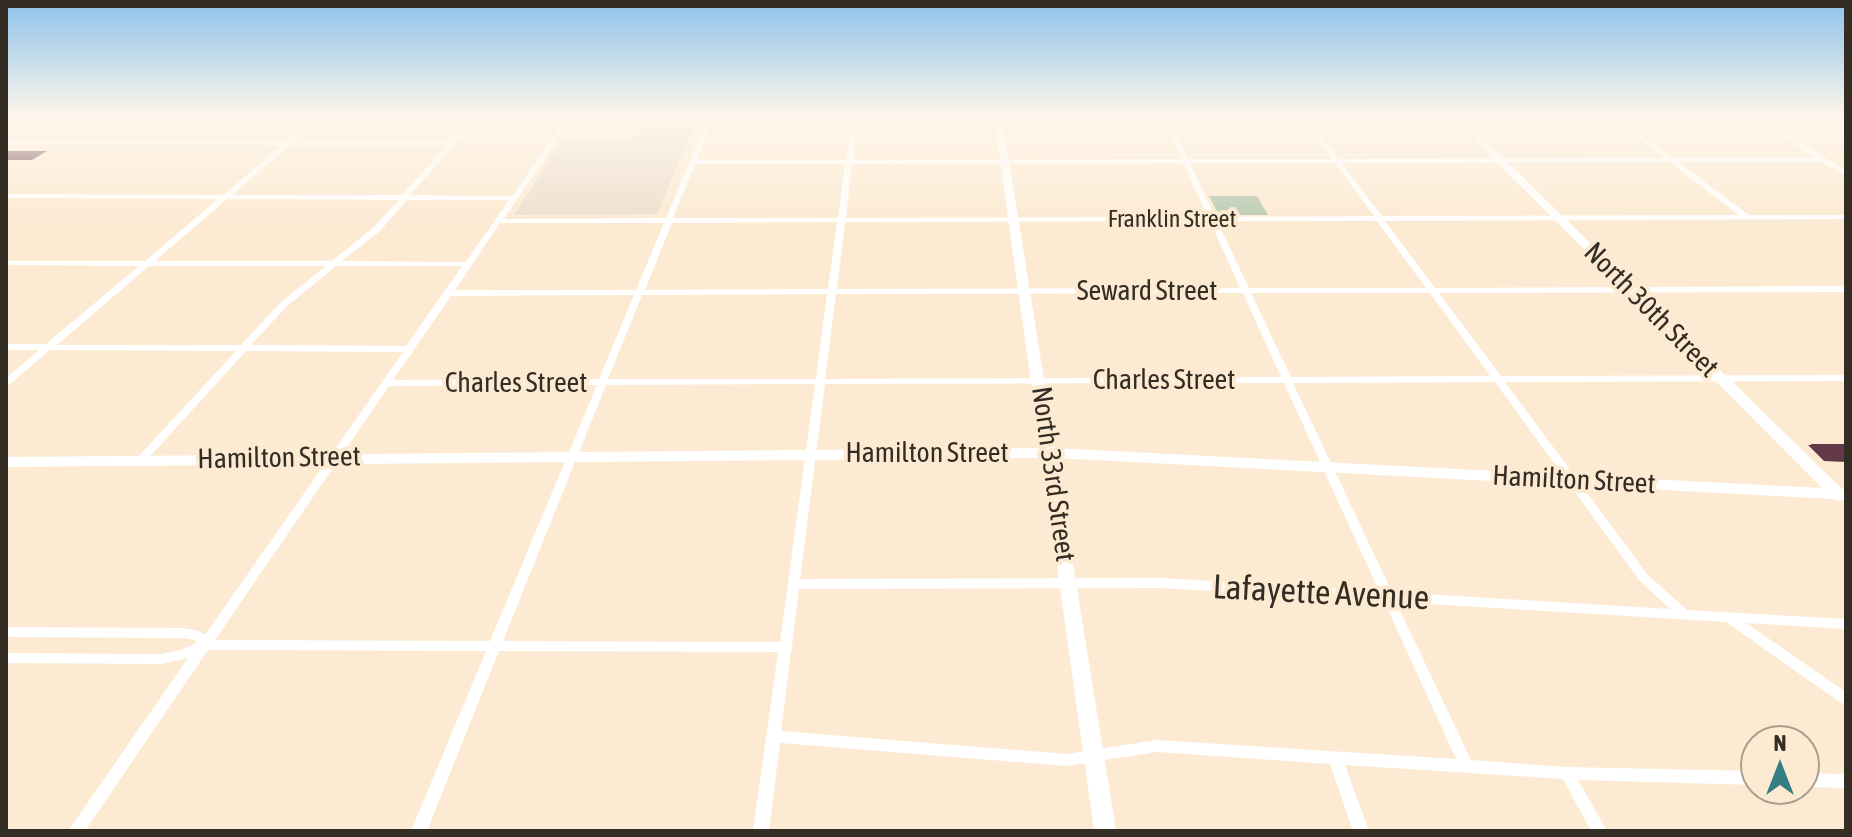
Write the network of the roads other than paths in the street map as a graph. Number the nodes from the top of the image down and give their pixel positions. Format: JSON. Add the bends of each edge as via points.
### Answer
{"nodes":[{"id":1,"x":274,"y":156,"type":"edge"},
{"id":2,"x":441,"y":156,"type":"edge"},
{"id":3,"x":543,"y":156,"type":"edge"},
{"id":4,"x":695,"y":156,"type":"edge"},
{"id":5,"x":849,"y":156,"type":"edge"},
{"id":6,"x":1004,"y":156,"type":"edge"},
{"id":7,"x":1183,"y":156,"type":"edge"},
{"id":8,"x":1333,"y":156,"type":"edge"},
{"id":9,"x":1496,"y":156,"type":"edge"},
{"id":10,"x":1666,"y":156,"type":"edge"},
{"id":11,"x":1818,"y":156,"type":"edge"},
{"id":12,"x":1671,"y":160,"type":"junction"},
{"id":13,"x":1824,"y":160,"type":"junction"},
{"id":14,"x":1337,"y":161,"type":"junction"},
{"id":15,"x":1501,"y":161,"type":"junction"},
{"id":16,"x":693,"y":162,"type":"junction"},
{"id":17,"x":848,"y":162,"type":"junction"},
{"id":18,"x":1005,"y":162,"type":"junction"},
{"id":19,"x":1186,"y":162,"type":"junction"},
{"id":20,"x":1846,"y":174,"type":"edge"},
{"id":21,"x":6,"y":196,"type":"edge"},
{"id":22,"x":226,"y":197,"type":"junction"},
{"id":23,"x":405,"y":197,"type":"junction"},
{"id":24,"x":515,"y":198,"type":"junction"},
{"id":25,"x":1846,"y":217,"type":"edge"},
{"id":26,"x":1380,"y":218,"type":"junction"},
{"id":27,"x":1560,"y":218,"type":"junction"},
{"id":28,"x":1748,"y":218,"type":"junction"},
{"id":29,"x":1213,"y":219,"type":"junction"},
{"id":30,"x":669,"y":220,"type":"junction"},
{"id":31,"x":840,"y":220,"type":"junction"},
{"id":32,"x":1015,"y":220,"type":"junction"},
{"id":33,"x":499,"y":221,"type":"junction"},
{"id":34,"x":6,"y":263,"type":"edge"},
{"id":35,"x":147,"y":264,"type":"junction"},
{"id":36,"x":333,"y":264,"type":"junction"},
{"id":37,"x":469,"y":264,"type":"junction"},
{"id":38,"x":1629,"y":289,"type":"junction"},
{"id":39,"x":1846,"y":289,"type":"edge"},
{"id":40,"x":1431,"y":290,"type":"junction"},
{"id":41,"x":1246,"y":291,"type":"junction"},
{"id":42,"x":831,"y":292,"type":"junction"},
{"id":43,"x":1025,"y":292,"type":"junction"},
{"id":44,"x":449,"y":293,"type":"junction"},
{"id":45,"x":640,"y":293,"type":"junction"},
{"id":46,"x":6,"y":347,"type":"edge"},
{"id":47,"x":48,"y":347,"type":"junction"},
{"id":48,"x":243,"y":348,"type":"junction"},
{"id":49,"x":410,"y":349,"type":"junction"},
{"id":50,"x":1720,"y":378,"type":"junction"},
{"id":51,"x":1846,"y":378,"type":"edge"},
{"id":52,"x":1497,"y":379,"type":"junction"},
{"id":53,"x":1288,"y":380,"type":"junction"},
{"id":54,"x":821,"y":381,"type":"junction"},
{"id":55,"x":1039,"y":381,"type":"junction"},
{"id":56,"x":604,"y":382,"type":"junction"},
{"id":57,"x":6,"y":383,"type":"edge"},
{"id":58,"x":386,"y":383,"type":"junction"},
{"id":59,"x":1050,"y":453,"type":"junction"},
{"id":60,"x":811,"y":454,"type":"junction"},
{"id":61,"x":574,"y":456,"type":"junction"},
{"id":62,"x":335,"y":457,"type":"junction"},
{"id":63,"x":141,"y":460,"type":"junction"},
{"id":64,"x":6,"y":462,"type":"edge"},
{"id":65,"x":1327,"y":468,"type":"junction"},
{"id":66,"x":1571,"y":480,"type":"junction"},
{"id":67,"x":1843,"y":497,"type":"edge"},
{"id":68,"x":1069,"y":582,"type":"junction"},
{"id":69,"x":795,"y":584,"type":"junction"},
{"id":70,"x":1387,"y":596,"type":"junction"},
{"id":71,"x":1685,"y":614,"type":"junction"},
{"id":72,"x":1729,"y":617,"type":"junction"},
{"id":73,"x":1846,"y":624,"type":"edge"},
{"id":74,"x":6,"y":632,"type":"edge"},
{"id":75,"x":204,"y":645,"type":"junction"},
{"id":76,"x":495,"y":647,"type":"junction"},
{"id":77,"x":787,"y":647,"type":"junction"},
{"id":78,"x":6,"y":658,"type":"edge"},
{"id":79,"x":1846,"y":699,"type":"edge"},
{"id":80,"x":774,"y":736,"type":"junction"},
{"id":81,"x":1094,"y":755,"type":"junction"},
{"id":82,"x":1335,"y":757,"type":"junction"},
{"id":83,"x":1466,"y":765,"type":"junction"},
{"id":84,"x":1567,"y":773,"type":"junction"},
{"id":85,"x":1740,"y":778,"type":"edge"},
{"id":86,"x":1820,"y":780,"type":"edge"},
{"id":87,"x":1846,"y":781,"type":"edge"},
{"id":88,"x":76,"y":831,"type":"edge"},
{"id":89,"x":419,"y":831,"type":"edge"},
{"id":90,"x":761,"y":831,"type":"edge"},
{"id":91,"x":1105,"y":831,"type":"edge"},
{"id":92,"x":1361,"y":831,"type":"edge"},
{"id":93,"x":1599,"y":831,"type":"edge"}],
"edges":[{"from":1,"to":22,"type":"street"},
{"from":2,"to":23,"type":"street"},
{"from":3,"to":24,"type":"street"},
{"from":4,"to":16,"type":"street"},
{"from":5,"to":17,"type":"street"},
{"from":6,"to":18,"type":"main road","name":"North 33rd Street"},
{"from":7,"to":19,"type":"street"},
{"from":8,"to":14,"type":"street"},
{"from":9,"to":15,"type":"main road","name":"North 30th Street"},
{"from":10,"to":12,"type":"street"},
{"from":11,"to":13,"type":"street"},
{"from":12,"to":13,"type":"street"},
{"from":12,"to":15,"type":"street"},
{"from":12,"to":28,"type":"street"},
{"from":13,"to":20,"type":"street"},
{"from":14,"to":15,"type":"street"},
{"from":14,"to":19,"type":"street"},
{"from":14,"to":26,"type":"street"},
{"from":15,"to":27,"type":"main road","name":"North 30th Street"},
{"from":16,"to":17,"type":"street"},
{"from":16,"to":30,"type":"street"},
{"from":17,"to":18,"type":"street"},
{"from":17,"to":31,"type":"street"},
{"from":18,"to":19,"type":"street"},
{"from":18,"to":32,"type":"main road","name":"North 33rd Street"},
{"from":19,"to":29,"type":"street"},
{"from":21,"to":22,"type":"street"},
{"from":22,"to":23,"type":"street"},
{"from":22,"to":35,"type":"street"},
{"from":23,"to":24,"type":"street"},
{"from":23,"to":36,"type":"street","via":[[370,236]]},
{"from":24,"to":33,"type":"street"},
{"from":25,"to":28,"type":"street","name":"Franklin Street"},
{"from":26,"to":27,"type":"street","name":"Franklin Street"},
{"from":26,"to":29,"type":"street","name":"Franklin Street"},
{"from":26,"to":40,"type":"street"},
{"from":27,"to":28,"type":"street","name":"Franklin Street"},
{"from":27,"to":38,"type":"main road","name":"North 30th Street"},
{"from":29,"to":32,"type":"street","name":"Franklin Street"},
{"from":29,"to":41,"type":"street"},
{"from":30,"to":31,"type":"street","name":"Franklin Street"},
{"from":30,"to":33,"type":"street","name":"Franklin Street"},
{"from":30,"to":45,"type":"street"},
{"from":31,"to":32,"type":"street","name":"Franklin Street"},
{"from":31,"to":42,"type":"street"},
{"from":32,"to":43,"type":"main road","name":"North 33rd Street"},
{"from":33,"to":37,"type":"street"},
{"from":34,"to":35,"type":"street"},
{"from":35,"to":36,"type":"street"},
{"from":35,"to":47,"type":"street"},
{"from":36,"to":37,"type":"street"},
{"from":36,"to":48,"type":"street","via":[[284,304]]},
{"from":37,"to":44,"type":"street"},
{"from":38,"to":39,"type":"street","name":"Seward Street"},
{"from":38,"to":40,"type":"street","name":"Seward Street"},
{"from":38,"to":50,"type":"main road","name":"North 30th Street"},
{"from":40,"to":41,"type":"street","name":"Seward Street"},
{"from":40,"to":52,"type":"street"},
{"from":41,"to":43,"type":"street","name":"Seward Street"},
{"from":41,"to":53,"type":"street"},
{"from":42,"to":43,"type":"street","name":"Seward Street"},
{"from":42,"to":45,"type":"street","name":"Seward Street"},
{"from":42,"to":54,"type":"street"},
{"from":43,"to":55,"type":"main road","name":"North 33rd Street"},
{"from":44,"to":45,"type":"street","name":"Seward Street"},
{"from":44,"to":49,"type":"street"},
{"from":45,"to":56,"type":"street"},
{"from":46,"to":47,"type":"street","name":"Charles Street"},
{"from":47,"to":48,"type":"street","name":"Charles Street"},
{"from":47,"to":57,"type":"street"},
{"from":48,"to":49,"type":"street","name":"Charles Street"},
{"from":48,"to":63,"type":"street"},
{"from":49,"to":58,"type":"street"},
{"from":50,"to":51,"type":"street","name":"Charles Street"},
{"from":50,"to":52,"type":"street","name":"Charles Street"},
{"from":50,"to":67,"type":"main road","name":"North 30th Street"},
{"from":52,"to":53,"type":"street","name":"Charles Street"},
{"from":52,"to":66,"type":"street"},
{"from":53,"to":55,"type":"street","name":"Charles Street"},
{"from":53,"to":65,"type":"street"},
{"from":54,"to":55,"type":"street","name":"Charles Street"},
{"from":54,"to":56,"type":"street","name":"Charles Street"},
{"from":54,"to":60,"type":"street"},
{"from":55,"to":59,"type":"main road","name":"North 33rd Street"},
{"from":56,"to":58,"type":"street","name":"Charles Street"},
{"from":56,"to":61,"type":"street"},
{"from":58,"to":62,"type":"street"},
{"from":59,"to":60,"type":"main road","name":"Hamilton Street"},
{"from":59,"to":65,"type":"main road","name":"Hamilton Street"},
{"from":59,"to":68,"type":"main road","name":"North 33rd Street"},
{"from":60,"to":61,"type":"main road","name":"Hamilton Street"},
{"from":60,"to":69,"type":"street"},
{"from":61,"to":62,"type":"main road","name":"Hamilton Street"},
{"from":61,"to":76,"type":"street"},
{"from":62,"to":63,"type":"main road","name":"Hamilton Street"},
{"from":62,"to":75,"type":"street"},
{"from":63,"to":64,"type":"main road","name":"Hamilton Street"},
{"from":65,"to":66,"type":"main road","name":"Hamilton Street"},
{"from":65,"to":70,"type":"street"},
{"from":66,"to":67,"type":"main road","name":"Hamilton Street"},
{"from":66,"to":71,"type":"street","via":[[1649,584]]},
{"from":68,"to":69,"type":"street","name":"Lafayette Avenue"},
{"from":68,"to":70,"type":"street","name":"Lafayette Avenue"},
{"from":68,"to":81,"type":"main road","name":"North 33rd Street"},
{"from":69,"to":77,"type":"street"},
{"from":70,"to":71,"type":"street","name":"Lafayette Avenue"},
{"from":70,"to":83,"type":"street"},
{"from":71,"to":72,"type":"street","name":"Lafayette Avenue"},
{"from":72,"to":73,"type":"street","name":"Lafayette Avenue"},
{"from":72,"to":79,"type":"street"},
{"from":74,"to":75,"type":"street","via":[[183,633],[199,636]]},
{"from":75,"to":76,"type":"street"},
{"from":75,"to":78,"type":"street","via":[[162,659]]},
{"from":75,"to":88,"type":"street"},
{"from":76,"to":77,"type":"street"},
{"from":76,"to":89,"type":"street"},
{"from":77,"to":80,"type":"street"},
{"from":80,"to":81,"type":"street","via":[[1066,760]]},
{"from":80,"to":90,"type":"street"},
{"from":81,"to":82,"type":"street","via":[[1157,746]]},
{"from":81,"to":91,"type":"main road","name":"North 33rd Street"},
{"from":82,"to":83,"type":"street"},
{"from":82,"to":92,"type":"street"},
{"from":83,"to":84,"type":"street"},
{"from":84,"to":85,"type":"street"},
{"from":84,"to":93,"type":"street"},
{"from":86,"to":87,"type":"street"}]}
